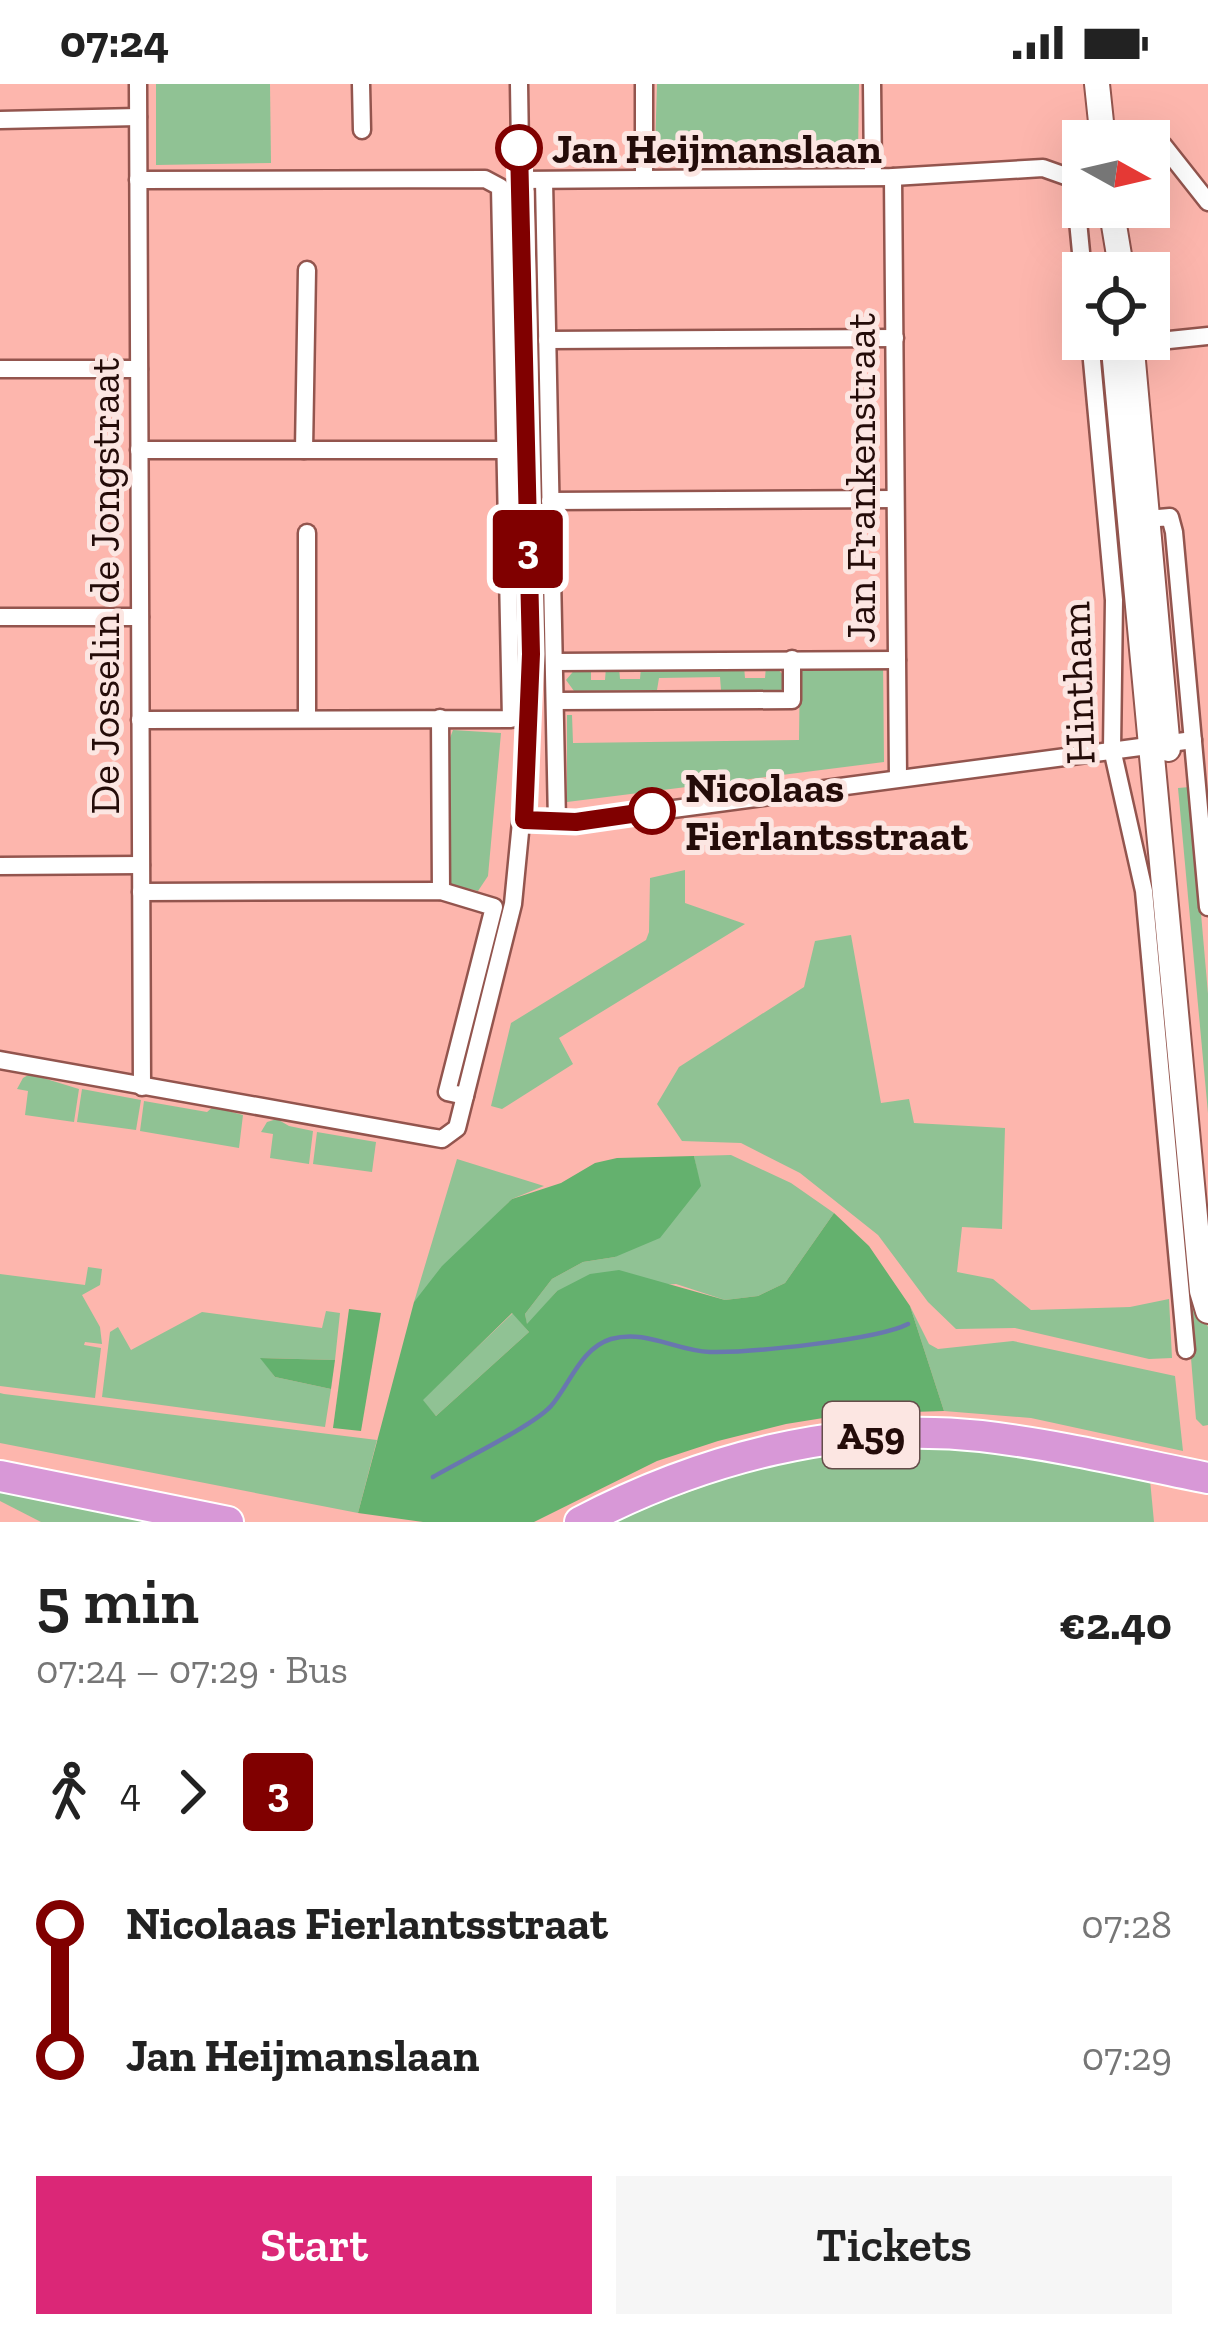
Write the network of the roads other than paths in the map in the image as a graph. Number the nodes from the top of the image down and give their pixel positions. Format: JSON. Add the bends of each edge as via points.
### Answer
{"nodes":[{"id":1,"x":138,"y":84,"type":"edge"},
{"id":2,"x":361,"y":84,"type":"edge"},
{"id":3,"x":519,"y":84,"type":"edge"},
{"id":4,"x":644,"y":84,"type":"edge"},
{"id":5,"x":872,"y":84,"type":"edge"},
{"id":6,"x":1097,"y":84,"type":"edge"},
{"id":7,"x":138,"y":116,"type":"junction"},
{"id":8,"x":0,"y":120,"type":"edge"},
{"id":9,"x":1100,"y":120,"type":"edge"},
{"id":10,"x":362,"y":130,"type":"dead end"},
{"id":11,"x":1170,"y":154,"type":"edge"},
{"id":12,"x":873,"y":176,"type":"junction"},
{"id":13,"x":644,"y":177,"type":"junction"},
{"id":14,"x":893,"y":177,"type":"junction"},
{"id":15,"x":138,"y":180,"type":"junction"},
{"id":16,"x":519,"y":180,"type":"junction"},
{"id":17,"x":544,"y":181,"type":"junction"},
{"id":18,"x":1208,"y":202,"type":"edge"},
{"id":19,"x":1081,"y":252,"type":"edge"},
{"id":20,"x":307,"y":270,"type":"dead end"},
{"id":21,"x":1208,"y":336,"type":"edge"},
{"id":22,"x":895,"y":338,"type":"junction"},
{"id":23,"x":1170,"y":338,"type":"edge"},
{"id":24,"x":547,"y":340,"type":"junction"},
{"id":25,"x":1116,"y":360,"type":"edge"},
{"id":26,"x":1119,"y":360,"type":"edge"},
{"id":27,"x":1121,"y":360,"type":"edge"},
{"id":28,"x":0,"y":369,"type":"edge"},
{"id":29,"x":139,"y":369,"type":"junction"},
{"id":30,"x":139,"y":450,"type":"junction"},
{"id":31,"x":304,"y":450,"type":"junction"},
{"id":32,"x":506,"y":450,"type":"junction"},
{"id":33,"x":895,"y":499,"type":"junction"},
{"id":34,"x":550,"y":501,"type":"junction"},
{"id":35,"x":307,"y":533,"type":"dead end"},
{"id":36,"x":0,"y":617,"type":"edge"},
{"id":37,"x":140,"y":617,"type":"junction"},
{"id":38,"x":792,"y":659,"type":"junction"},
{"id":39,"x":897,"y":660,"type":"junction"},
{"id":40,"x":555,"y":662,"type":"junction"},
{"id":41,"x":555,"y":701,"type":"junction"},
{"id":42,"x":440,"y":718,"type":"junction"},
{"id":43,"x":307,"y":719,"type":"junction"},
{"id":44,"x":140,"y":720,"type":"junction"},
{"id":45,"x":1171,"y":743,"type":"junction"},
{"id":46,"x":1112,"y":749,"type":"junction"},
{"id":47,"x":898,"y":778,"type":"junction"},
{"id":48,"x":524,"y":820,"type":"junction"},
{"id":49,"x":557,"y":821,"type":"junction"},
{"id":50,"x":141,"y":865,"type":"junction"},
{"id":51,"x":0,"y":866,"type":"edge"},
{"id":52,"x":441,"y":890,"type":"junction"},
{"id":53,"x":141,"y":892,"type":"junction"},
{"id":54,"x":1208,"y":907,"type":"edge"},
{"id":55,"x":0,"y":1060,"type":"edge"},
{"id":56,"x":142,"y":1088,"type":"junction"},
{"id":57,"x":466,"y":1096,"type":"junction"},
{"id":58,"x":1208,"y":1204,"type":"edge"},
{"id":59,"x":1194,"y":1235,"type":"edge"},
{"id":60,"x":1208,"y":1311,"type":"edge"},
{"id":61,"x":1186,"y":1350,"type":"dead end"},
{"id":62,"x":0,"y":1477,"type":"edge"},
{"id":63,"x":1208,"y":1478,"type":"edge"},
{"id":64,"x":589,"y":1517,"type":"edge"},
{"id":65,"x":228,"y":1522,"type":"edge"}],
"edges":[{"from":1,"to":7,"type":"street","name":"De Josselin de Jongstraat"},
{"from":2,"to":10,"type":"street"},
{"from":3,"to":16,"type":"street"},
{"from":4,"to":13,"type":"street"},
{"from":5,"to":12,"type":"street"},
{"from":6,"to":9,"type":"street"},
{"from":7,"to":8,"type":"street"},
{"from":7,"to":15,"type":"street","name":"De Josselin de Jongstraat"},
{"from":11,"to":18,"type":"street"},
{"from":12,"to":13,"type":"street"},
{"from":12,"to":14,"type":"street"},
{"from":13,"to":17,"type":"street"},
{"from":14,"to":19,"type":"street","via":[[1043,168],[1074,179]]},
{"from":14,"to":22,"type":"street","name":"Jan Frankenstraat"},
{"from":15,"to":29,"type":"street","name":"De Josselin de Jongstraat"},
{"from":15,"to":32,"type":"street","via":[[485,179],[500,187]]},
{"from":16,"to":17,"type":"street"},
{"from":16,"to":48,"type":"street","via":[[531,654]]},
{"from":17,"to":24,"type":"street"},
{"from":20,"to":31,"type":"street"},
{"from":21,"to":23,"type":"street"},
{"from":22,"to":24,"type":"street"},
{"from":22,"to":33,"type":"street","name":"Jan Frankenstraat"},
{"from":24,"to":34,"type":"street"},
{"from":25,"to":46,"type":"street","name":"Hintham"},
{"from":26,"to":45,"type":"street","name":"Hintham"},
{"from":27,"to":45,"type":"street","name":"Hintham","via":[[1158,518]]},
{"from":28,"to":29,"type":"street"},
{"from":29,"to":30,"type":"street","name":"De Josselin de Jongstraat"},
{"from":30,"to":31,"type":"street"},
{"from":30,"to":37,"type":"street","name":"De Josselin de Jongstraat"},
{"from":31,"to":32,"type":"street"},
{"from":32,"to":42,"type":"street","via":[[511,719]]},
{"from":33,"to":34,"type":"street"},
{"from":33,"to":39,"type":"street","name":"Jan Frankenstraat"},
{"from":34,"to":40,"type":"street"},
{"from":35,"to":43,"type":"street"},
{"from":36,"to":37,"type":"street"},
{"from":37,"to":44,"type":"street","name":"De Josselin de Jongstraat"},
{"from":38,"to":39,"type":"street"},
{"from":38,"to":40,"type":"street"},
{"from":38,"to":41,"type":"street","via":[[792,700]]},
{"from":39,"to":47,"type":"street","name":"Jan Frankenstraat"},
{"from":40,"to":41,"type":"street"},
{"from":41,"to":49,"type":"street"},
{"from":42,"to":43,"type":"street"},
{"from":42,"to":52,"type":"street"},
{"from":43,"to":44,"type":"street"},
{"from":44,"to":50,"type":"street","name":"De Josselin de Jongstraat"},
{"from":45,"to":46,"type":"street"},
{"from":45,"to":54,"type":"street","name":"Hintham"},
{"from":45,"to":58,"type":"street","name":"Hintham"},
{"from":45,"to":59,"type":"street","name":"Hintham"},
{"from":46,"to":47,"type":"street"},
{"from":46,"to":59,"type":"street","name":"Hintham","via":[[1144,891]]},
{"from":47,"to":49,"type":"street"},
{"from":48,"to":49,"type":"street"},
{"from":48,"to":57,"type":"street","via":[[513,904]]},
{"from":50,"to":51,"type":"street"},
{"from":50,"to":53,"type":"street","name":"De Josselin de Jongstraat"},
{"from":52,"to":53,"type":"street"},
{"from":52,"to":57,"type":"street","via":[[494,907],[447,1092]]},
{"from":53,"to":56,"type":"street","name":"De Josselin de Jongstraat"},
{"from":55,"to":56,"type":"street"},
{"from":56,"to":57,"type":"street","via":[[442,1139],[457,1128]]},
{"from":59,"to":60,"type":"street","name":"Hintham"},
{"from":59,"to":61,"type":"street","name":"Hintham"},
{"from":62,"to":65,"type":"highway"},
{"from":63,"to":64,"type":"highway","number":"A59","via":[[1060,1447],[905,1432],[726,1461]]}]}
